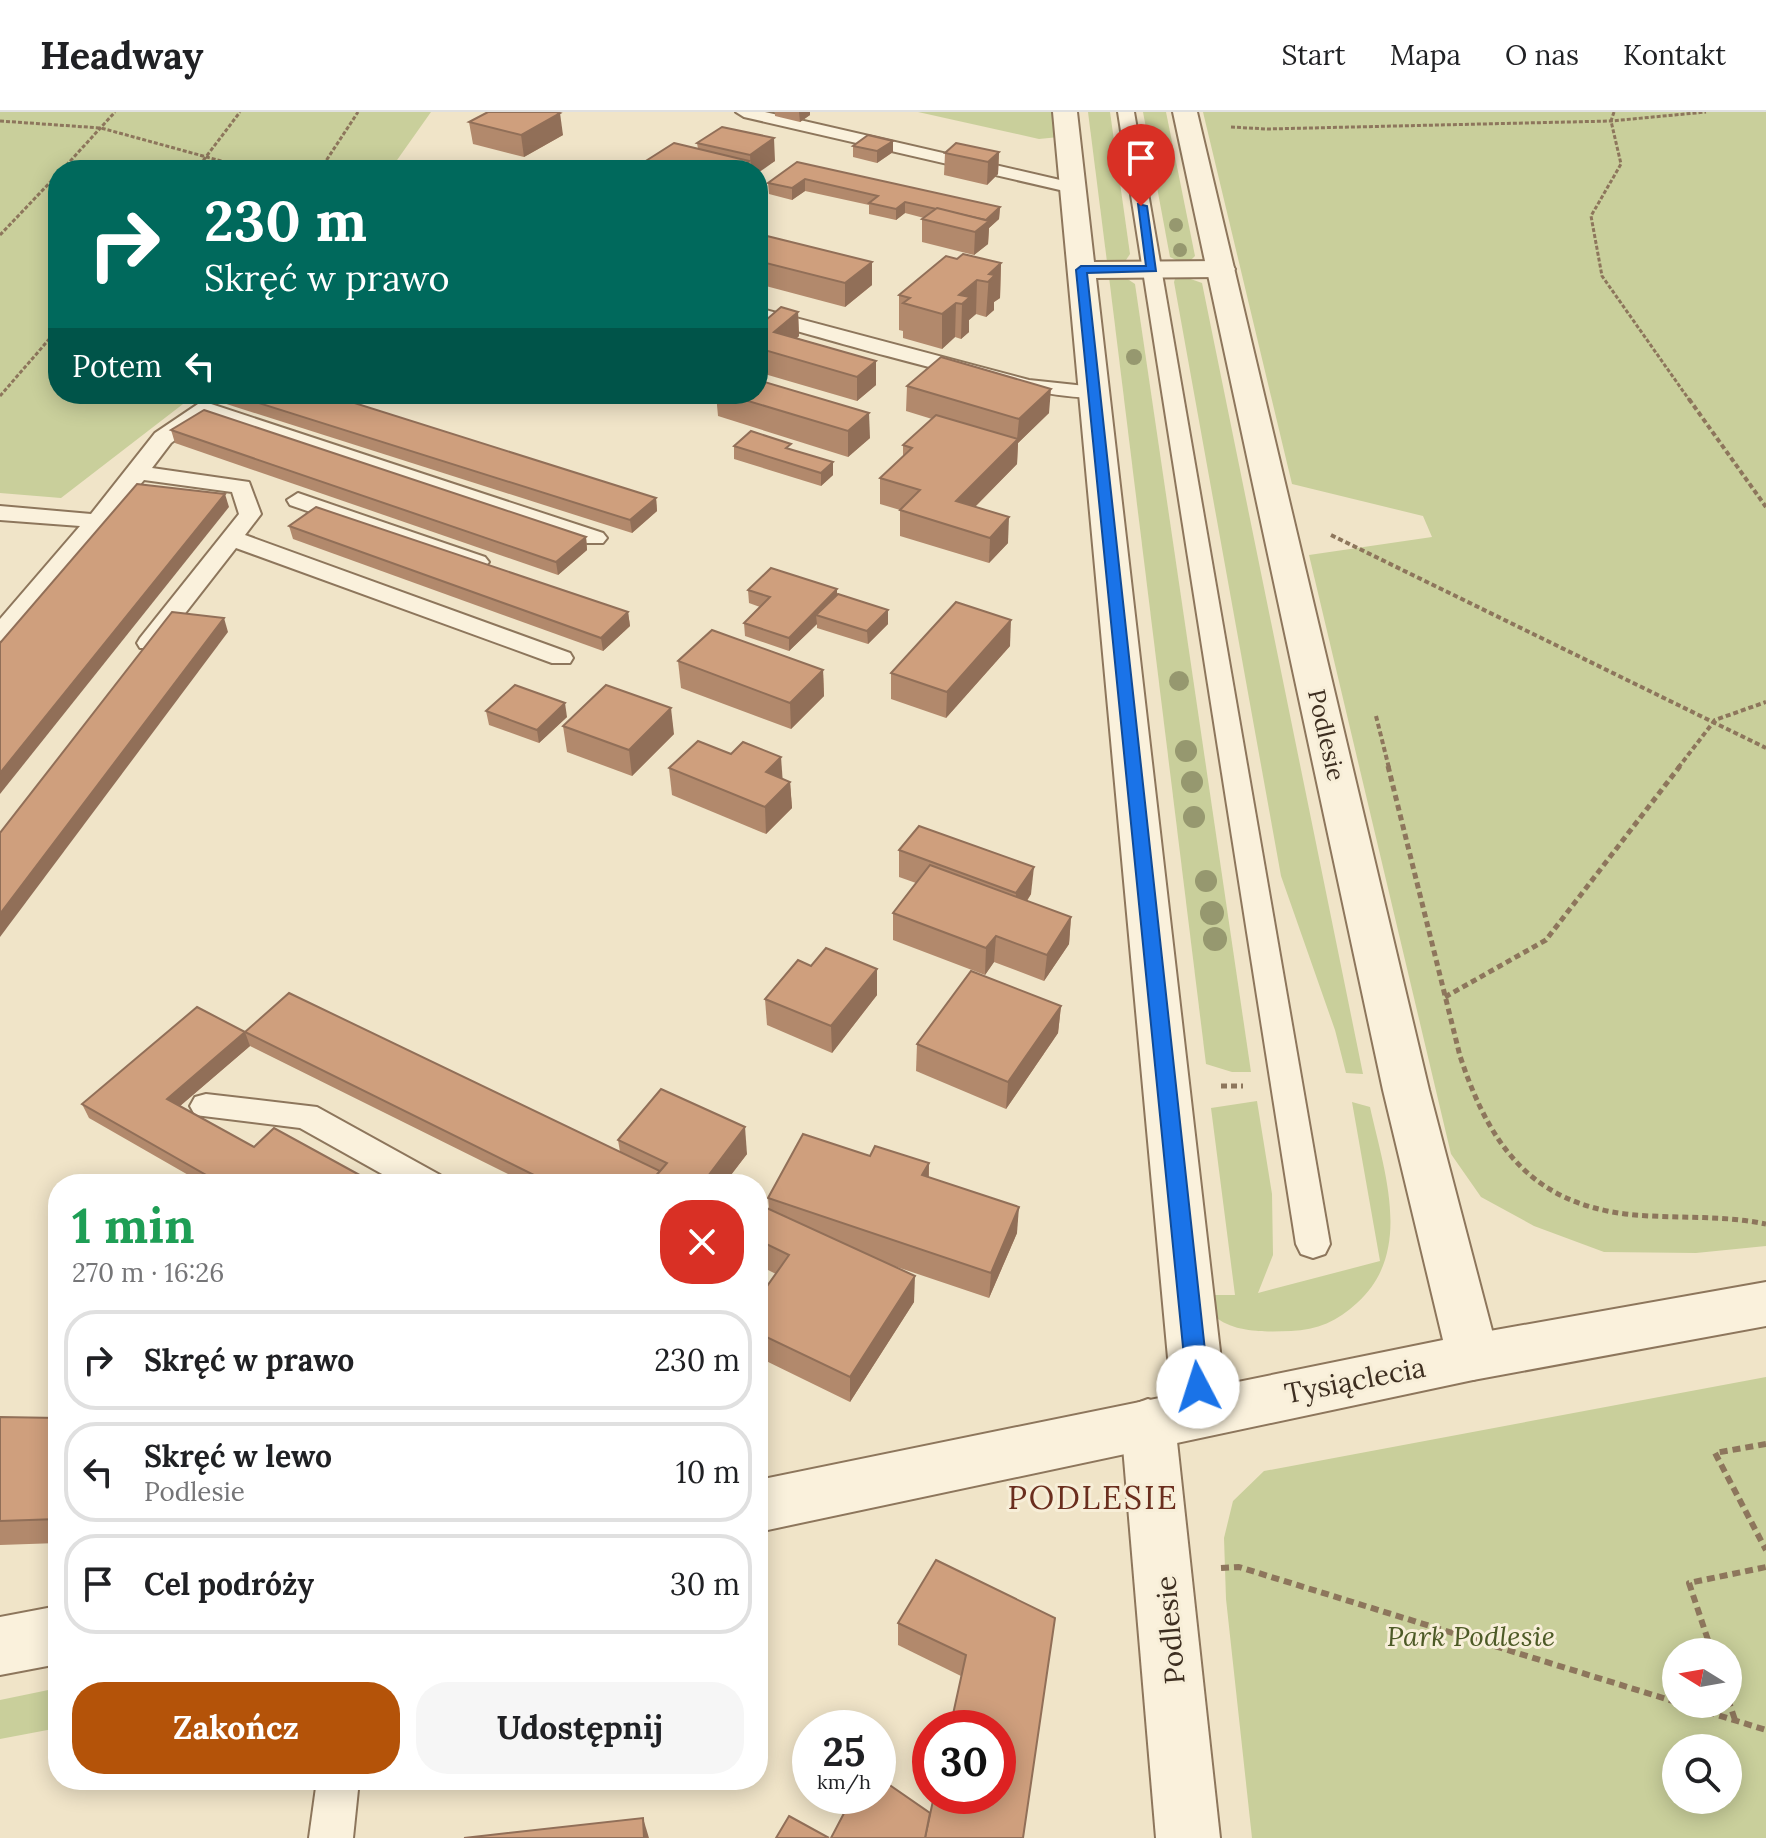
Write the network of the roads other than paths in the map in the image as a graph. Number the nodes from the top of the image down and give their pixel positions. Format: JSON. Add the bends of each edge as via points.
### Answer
{"nodes":[{"id":1,"x":744,"y":112,"type":"edge"},
{"id":2,"x":1065,"y":112,"type":"edge"},
{"id":3,"x":1126,"y":112,"type":"edge"},
{"id":4,"x":1185,"y":112,"type":"edge"},
{"id":5,"x":1073,"y":188,"type":"junction"},
{"id":6,"x":1152,"y":269,"type":"junction"},
{"id":7,"x":1221,"y":269,"type":"junction"},
{"id":8,"x":1081,"y":270,"type":"junction"},
{"id":9,"x":768,"y":317,"type":"edge"},
{"id":10,"x":1095,"y":393,"type":"junction"},
{"id":11,"x":138,"y":473,"type":"junction"},
{"id":12,"x":298,"y":500,"type":"dead end"},
{"id":13,"x":322,"y":508,"type":"junction"},
{"id":14,"x":0,"y":513,"type":"edge"},
{"id":15,"x":96,"y":521,"type":"junction"},
{"id":16,"x":231,"y":538,"type":"junction"},
{"id":17,"x":595,"y":538,"type":"dead end"},
{"id":18,"x":265,"y":550,"type":"junction"},
{"id":19,"x":495,"y":568,"type":"edge"},
{"id":20,"x":0,"y":634,"type":"edge"},
{"id":21,"x":561,"y":658,"type":"dead end"},
{"id":22,"x":135,"y":661,"type":"edge"},
{"id":23,"x":206,"y":1106,"type":"dead end"},
{"id":24,"x":410,"y":1174,"type":"edge"},
{"id":25,"x":1313,"y":1244,"type":"dead end"},
{"id":26,"x":1766,"y":1304,"type":"edge"},
{"id":27,"x":1473,"y":1357,"type":"junction"},
{"id":28,"x":1174,"y":1417,"type":"junction"},
{"id":29,"x":768,"y":1504,"type":"edge"},
{"id":30,"x":48,"y":1637,"type":"edge"},
{"id":31,"x":0,"y":1646,"type":"edge"},
{"id":32,"x":337,"y":1790,"type":"edge"},
{"id":33,"x":331,"y":1838,"type":"edge"},
{"id":34,"x":1188,"y":1838,"type":"edge"}],
"edges":[{"from":1,"to":5,"type":"lane"},
{"from":2,"to":5,"type":"street","name":"Podlesie"},
{"from":3,"to":6,"type":"lane"},
{"from":4,"to":7,"type":"street","name":"Podlesie"},
{"from":5,"to":8,"type":"street","name":"Podlesie"},
{"from":6,"to":7,"type":"street"},
{"from":6,"to":8,"type":"street"},
{"from":6,"to":25,"type":"lane"},
{"from":7,"to":27,"type":"street","name":"Podlesie","via":[[1406,1090]]},
{"from":8,"to":10,"type":"street","name":"Podlesie"},
{"from":9,"to":10,"type":"lane","via":[[1028,386]]},
{"from":10,"to":28,"type":"street","name":"Podlesie"},
{"from":11,"to":15,"type":"lane"},
{"from":11,"to":16,"type":"lane","via":[[241,487],[250,514]]},
{"from":11,"to":17,"type":"lane","via":[[163,438],[205,408]]},
{"from":12,"to":13,"type":"lane"},
{"from":13,"to":18,"type":"lane"},
{"from":13,"to":19,"type":"lane"},
{"from":14,"to":15,"type":"lane"},
{"from":15,"to":20,"type":"lane"},
{"from":16,"to":18,"type":"lane"},
{"from":16,"to":22,"type":"lane"},
{"from":18,"to":21,"type":"lane"},
{"from":23,"to":24,"type":"lane","via":[[306,1116]]},
{"from":26,"to":27,"type":"street","name":"Tysiąclecia"},
{"from":27,"to":28,"type":"street","name":"Tysiąclecia"},
{"from":28,"to":29,"type":"street","name":"Tysiąclecia"},
{"from":28,"to":34,"type":"street","name":"Podlesie"},
{"from":30,"to":31,"type":"street"},
{"from":32,"to":33,"type":"lane"}]}
